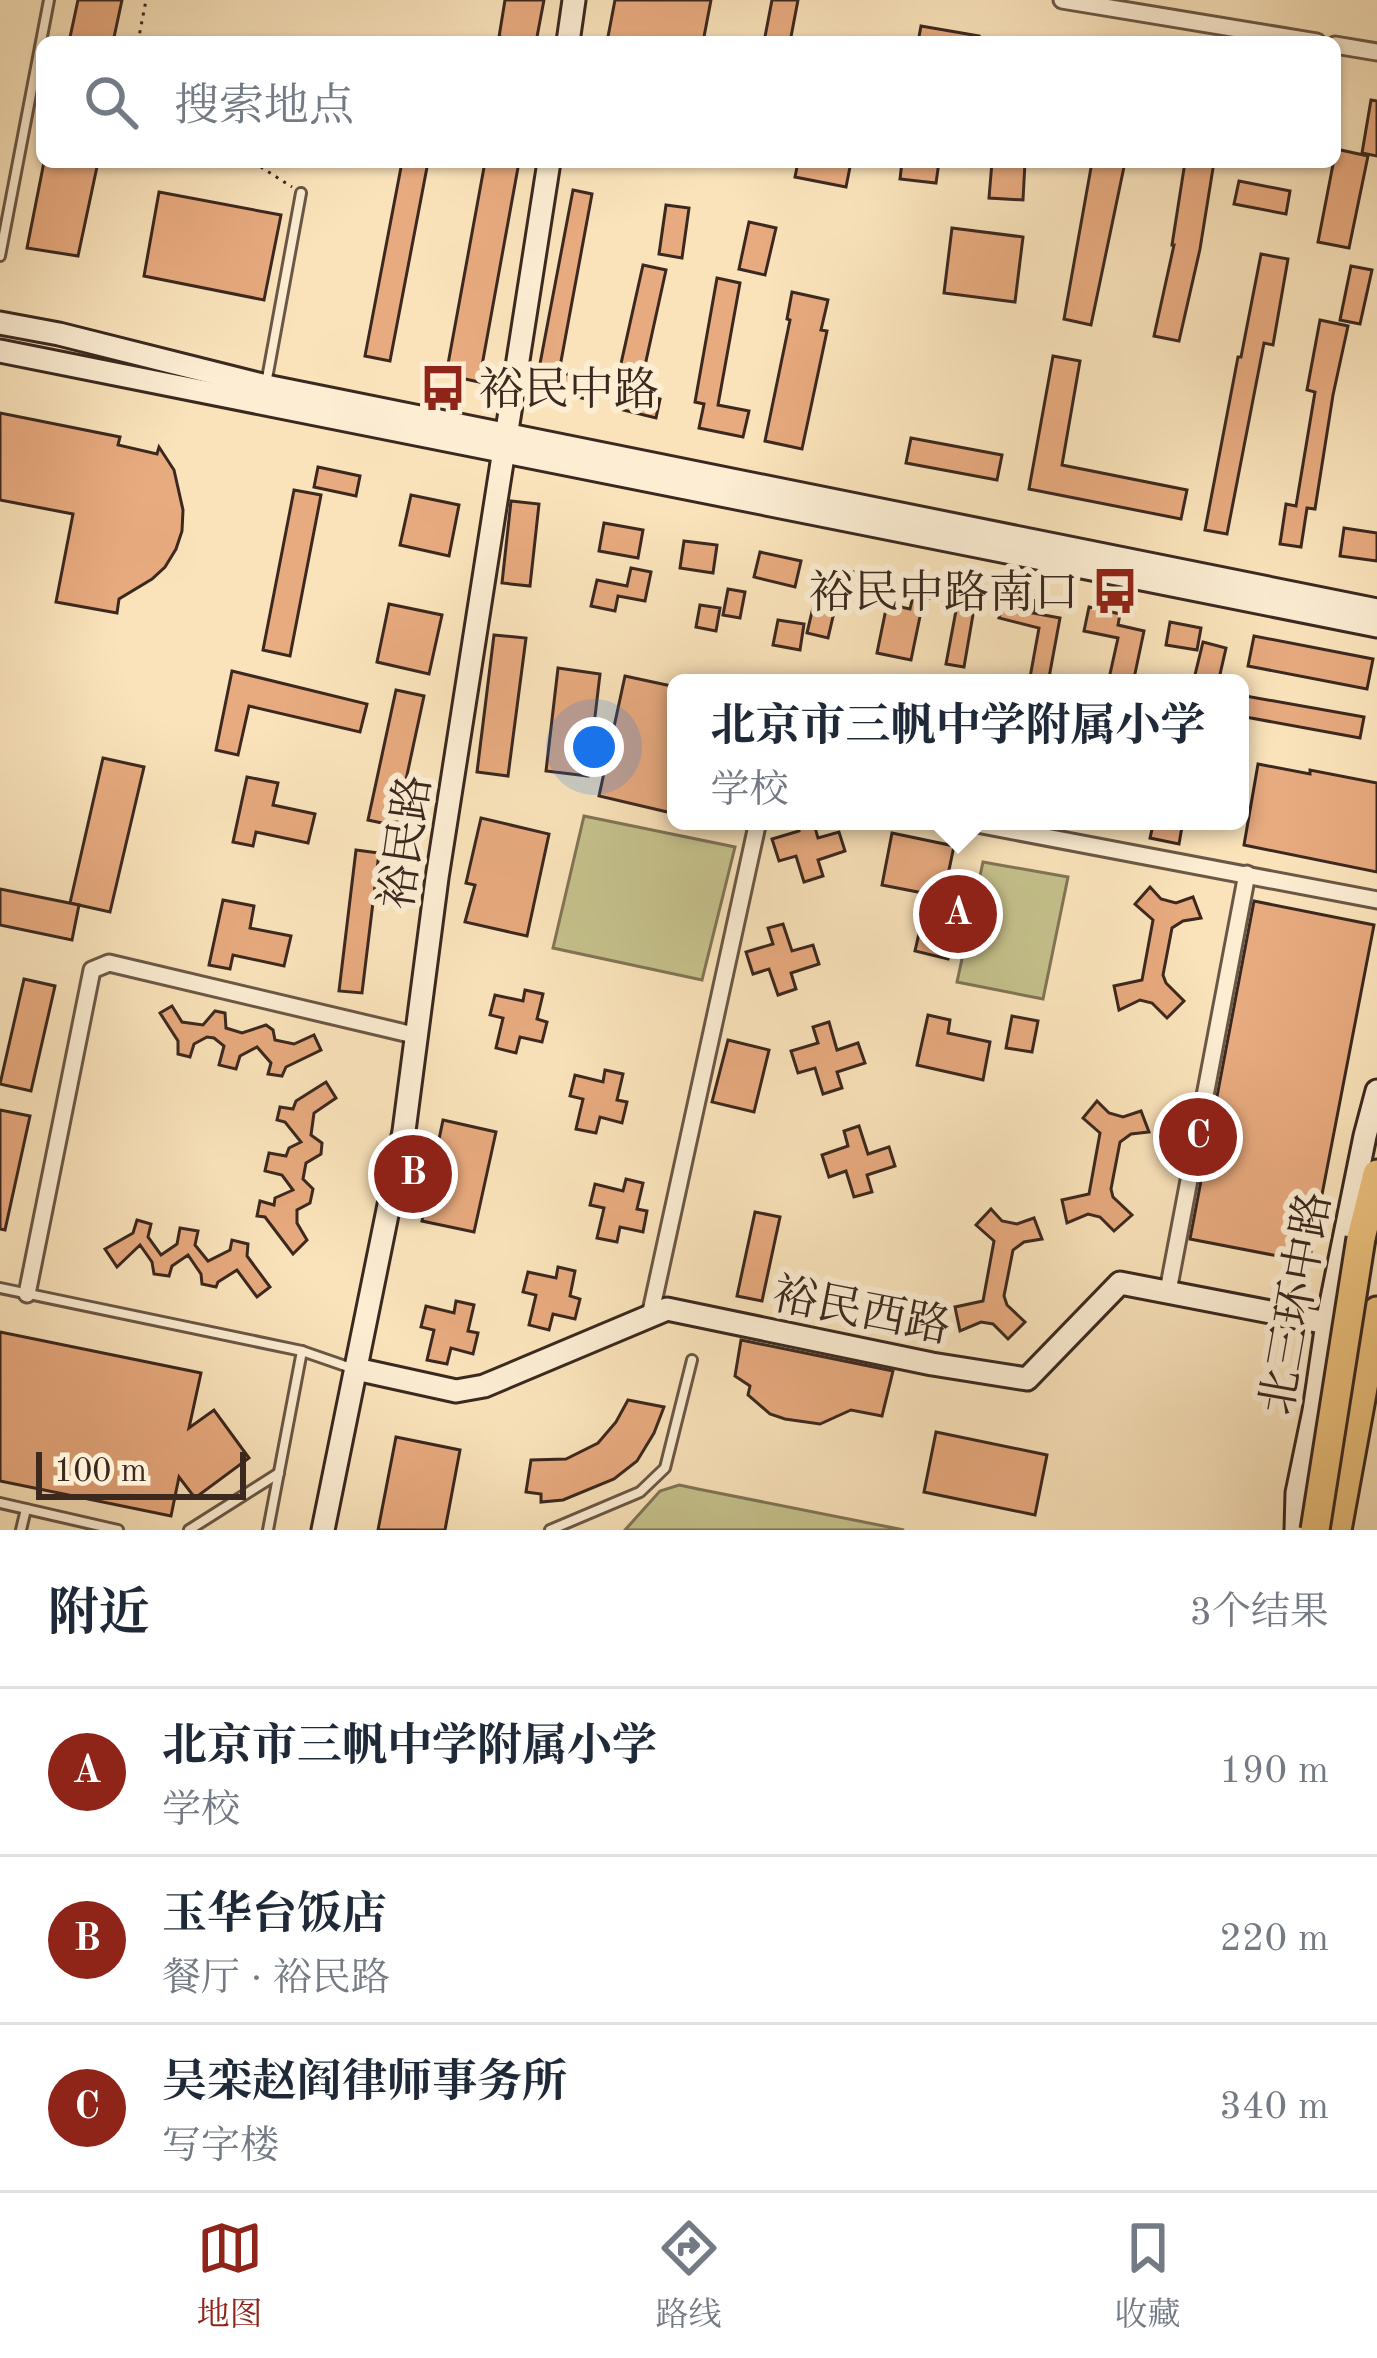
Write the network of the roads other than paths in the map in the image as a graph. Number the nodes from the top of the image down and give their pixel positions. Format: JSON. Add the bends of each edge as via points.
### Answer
{"nodes":[{"id":1,"x":49,"y":0,"type":"edge"},
{"id":2,"x":574,"y":0,"type":"edge"},
{"id":3,"x":1062,"y":0,"type":"edge"},
{"id":4,"x":42,"y":36,"type":"edge"},
{"id":5,"x":569,"y":36,"type":"edge"},
{"id":6,"x":1281,"y":36,"type":"edge"},
{"id":7,"x":1341,"y":46,"type":"edge"},
{"id":8,"x":1377,"y":52,"type":"edge"},
{"id":9,"x":36,"y":68,"type":"edge"},
{"id":10,"x":548,"y":168,"type":"edge"},
{"id":11,"x":302,"y":193,"type":"road end"},
{"id":12,"x":0,"y":256,"type":"edge"},
{"id":13,"x":0,"y":323,"type":"edge"},
{"id":14,"x":0,"y":350,"type":"edge"},
{"id":15,"x":266,"y":386,"type":"junction"},
{"id":16,"x":504,"y":442,"type":"junction"},
{"id":17,"x":1377,"y":610,"type":"edge"},
{"id":18,"x":1377,"y":626,"type":"edge"},
{"id":19,"x":756,"y":830,"type":"edge"},
{"id":20,"x":1010,"y":830,"type":"edge"},
{"id":21,"x":1247,"y":874,"type":"junction"},
{"id":22,"x":1377,"y":900,"type":"edge"},
{"id":23,"x":418,"y":1036,"type":"junction"},
{"id":24,"x":1377,"y":1091,"type":"edge"},
{"id":25,"x":1377,"y":1174,"type":"edge"},
{"id":26,"x":0,"y":1288,"type":"edge"},
{"id":27,"x":1168,"y":1291,"type":"junction"},
{"id":28,"x":27,"y":1294,"type":"junction"},
{"id":29,"x":1377,"y":1311,"type":"edge"},
{"id":30,"x":650,"y":1316,"type":"junction"},
{"id":31,"x":1327,"y":1322,"type":"junction"},
{"id":32,"x":302,"y":1351,"type":"junction"},
{"id":33,"x":692,"y":1360,"type":"dead end"},
{"id":34,"x":356,"y":1369,"type":"junction"},
{"id":35,"x":279,"y":1473,"type":"junction"},
{"id":36,"x":1297,"y":1493,"type":"junction"},
{"id":37,"x":0,"y":1503,"type":"edge"},
{"id":38,"x":26,"y":1509,"type":"junction"},
{"id":39,"x":80,"y":1526,"type":"edge"},
{"id":40,"x":21,"y":1530,"type":"edge"},
{"id":41,"x":118,"y":1530,"type":"edge"},
{"id":42,"x":189,"y":1530,"type":"edge"},
{"id":43,"x":268,"y":1530,"type":"edge"},
{"id":44,"x":323,"y":1530,"type":"edge"},
{"id":45,"x":550,"y":1530,"type":"edge"},
{"id":46,"x":1284,"y":1530,"type":"edge"},
{"id":47,"x":1296,"y":1530,"type":"edge"},
{"id":48,"x":1315,"y":1530,"type":"edge"},
{"id":49,"x":1337,"y":1530,"type":"edge"}],
"edges":[{"from":1,"to":4,"type":"lane"},
{"from":2,"to":5,"type":"street"},
{"from":3,"to":6,"type":"street"},
{"from":7,"to":8,"type":"street"},
{"from":9,"to":12,"type":"lane"},
{"from":10,"to":16,"type":"street","name":"裕民路"},
{"from":11,"to":15,"type":"lane"},
{"from":13,"to":15,"type":"street"},
{"from":14,"to":16,"type":"street"},
{"from":15,"to":16,"type":"street"},
{"from":16,"to":17,"type":"street"},
{"from":16,"to":18,"type":"street"},
{"from":16,"to":23,"type":"street","name":"裕民路"},
{"from":19,"to":30,"type":"street"},
{"from":20,"to":21,"type":"street"},
{"from":21,"to":22,"type":"street"},
{"from":21,"to":27,"type":"street"},
{"from":23,"to":28,"type":"street","via":[[109,963],[92,970]]},
{"from":23,"to":34,"type":"street","name":"裕民路"},
{"from":24,"to":31,"type":"street","name":"北三环中路"},
{"from":25,"to":48,"type":"highway","bridge":true},
{"from":26,"to":28,"type":"lane"},
{"from":27,"to":30,"type":"street","name":"裕民西路","via":[[1120,1283],[1027,1379],[667,1309]]},
{"from":27,"to":31,"type":"street","name":"裕民西路"},
{"from":28,"to":32,"type":"lane"},
{"from":29,"to":49,"type":"highway"},
{"from":30,"to":34,"type":"street","name":"裕民西路","via":[[484,1386],[456,1390]]},
{"from":31,"to":36,"type":"street","name":"北三环中路"},
{"from":32,"to":34,"type":"lane"},
{"from":32,"to":35,"type":"lane"},
{"from":33,"to":45,"type":"lane","via":[[665,1468],[640,1492]]},
{"from":34,"to":44,"type":"street","name":"裕民路"},
{"from":35,"to":42,"type":"lane"},
{"from":35,"to":43,"type":"lane"},
{"from":36,"to":46,"type":"street"},
{"from":36,"to":47,"type":"street","name":"北三环中路"},
{"from":37,"to":38,"type":"lane"},
{"from":38,"to":39,"type":"lane"},
{"from":38,"to":40,"type":"lane"},
{"from":39,"to":41,"type":"lane"}]}
